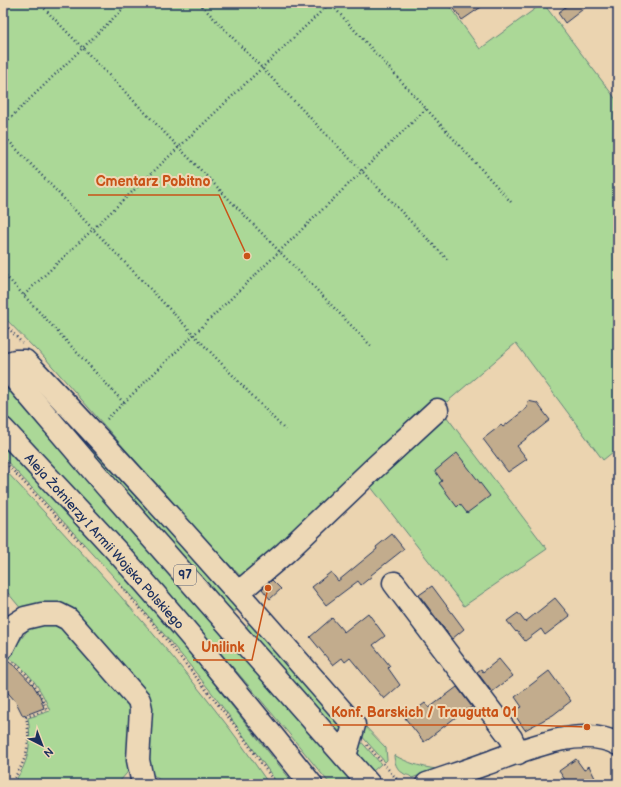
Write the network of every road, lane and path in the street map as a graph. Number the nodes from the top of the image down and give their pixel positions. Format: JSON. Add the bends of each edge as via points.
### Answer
{"nodes":[{"id":1,"x":39,"y":3,"type":"edge"},
{"id":2,"x":129,"y":3,"type":"edge"},
{"id":3,"x":199,"y":3,"type":"edge"},
{"id":4,"x":330,"y":3,"type":"edge"},
{"id":5,"x":83,"y":48,"type":"junction"},
{"id":6,"x":262,"y":68,"type":"junction"},
{"id":7,"x":426,"y":109,"type":"junction"},
{"id":8,"x":3,"y":125,"type":"edge"},
{"id":9,"x":3,"y":135,"type":"edge"},
{"id":10,"x":179,"y":147,"type":"junction"},
{"id":11,"x":362,"y":171,"type":"junction"},
{"id":12,"x":511,"y":202,"type":"dead end"},
{"id":13,"x":94,"y":229,"type":"junction"},
{"id":14,"x":279,"y":251,"type":"junction"},
{"id":15,"x":449,"y":261,"type":"dead end"},
{"id":16,"x":3,"y":273,"type":"edge"},
{"id":17,"x":24,"y":295,"type":"junction"},
{"id":18,"x":194,"y":334,"type":"junction"},
{"id":19,"x":372,"y":347,"type":"dead end"},
{"id":20,"x":3,"y":365,"type":"edge"},
{"id":21,"x":124,"y":403,"type":"junction"},
{"id":22,"x":437,"y":410,"type":"dead end"},
{"id":23,"x":98,"y":427,"type":"junction"},
{"id":24,"x":3,"y":429,"type":"edge"},
{"id":25,"x":285,"y":430,"type":"dead end"},
{"id":26,"x":73,"y":448,"type":"junction"},
{"id":27,"x":3,"y":459,"type":"edge"},
{"id":28,"x":84,"y":547,"type":"dead end"},
{"id":29,"x":116,"y":581,"type":"dead end"},
{"id":30,"x":394,"y":583,"type":"dead end"},
{"id":31,"x":245,"y":601,"type":"junction"},
{"id":32,"x":8,"y":619,"type":"edge"},
{"id":33,"x":231,"y":628,"type":"junction"},
{"id":34,"x":7,"y":654,"type":"edge"},
{"id":35,"x":354,"y":725,"type":"junction"},
{"id":36,"x":617,"y":743,"type":"edge"},
{"id":37,"x":518,"y":753,"type":"junction"},
{"id":38,"x":345,"y":756,"type":"junction"},
{"id":39,"x":9,"y":784,"type":"edge"},
{"id":40,"x":143,"y":784,"type":"edge"},
{"id":41,"x":276,"y":784,"type":"edge"},
{"id":42,"x":311,"y":784,"type":"edge"},
{"id":43,"x":369,"y":784,"type":"edge"},
{"id":44,"x":401,"y":784,"type":"edge"},
{"id":45,"x":427,"y":784,"type":"edge"}],
"edges":[{"from":1,"to":5,"type":"path"},
{"from":2,"to":5,"type":"path"},
{"from":3,"to":6,"type":"path"},
{"from":4,"to":6,"type":"path"},
{"from":4,"to":7,"type":"path"},
{"from":5,"to":8,"type":"path"},
{"from":5,"to":10,"type":"path"},
{"from":6,"to":10,"type":"path"},
{"from":6,"to":11,"type":"path"},
{"from":7,"to":11,"type":"path"},
{"from":7,"to":12,"type":"path"},
{"from":9,"to":13,"type":"path"},
{"from":10,"to":13,"type":"path"},
{"from":10,"to":14,"type":"path"},
{"from":11,"to":14,"type":"path"},
{"from":11,"to":15,"type":"path"},
{"from":13,"to":17,"type":"path"},
{"from":13,"to":18,"type":"path"},
{"from":14,"to":18,"type":"path"},
{"from":14,"to":19,"type":"path"},
{"from":16,"to":17,"type":"path"},
{"from":17,"to":21,"type":"path"},
{"from":18,"to":21,"type":"path"},
{"from":18,"to":25,"type":"path"},
{"from":20,"to":23,"type":"main road","via":[[25,361]]},
{"from":20,"to":26,"type":"main road","number":"97"},
{"from":21,"to":23,"type":"path"},
{"from":22,"to":31,"type":"main road","via":[[286,552]]},
{"from":23,"to":26,"type":"main road"},
{"from":23,"to":31,"type":"main road"},
{"from":24,"to":42,"type":"main road","name":"Aleja Żołnierzy I Armii Wojska Polskiego","via":[[162,602]]},
{"from":26,"to":33,"type":"main road","number":"97"},
{"from":27,"to":28,"type":"path"},
{"from":29,"to":41,"type":"path","via":[[236,727]]},
{"from":30,"to":37,"type":"main road","via":[[511,738]]},
{"from":31,"to":33,"type":"main road"},
{"from":31,"to":35,"type":"main road"},
{"from":32,"to":34,"type":"main road"},
{"from":32,"to":40,"type":"main road","via":[[58,614],[68,619],[138,700],[141,709],[141,735],[138,760]]},
{"from":33,"to":38,"type":"main road","number":"97"},
{"from":34,"to":39,"type":"path","via":[[36,686],[47,710],[26,717],[29,735],[27,750],[22,764]]},
{"from":35,"to":38,"type":"main road"},
{"from":35,"to":44,"type":"path","via":[[359,736]]},
{"from":36,"to":37,"type":"main road","via":[[580,737]]},
{"from":37,"to":45,"type":"main road"},
{"from":38,"to":43,"type":"main road","number":"97"}]}
